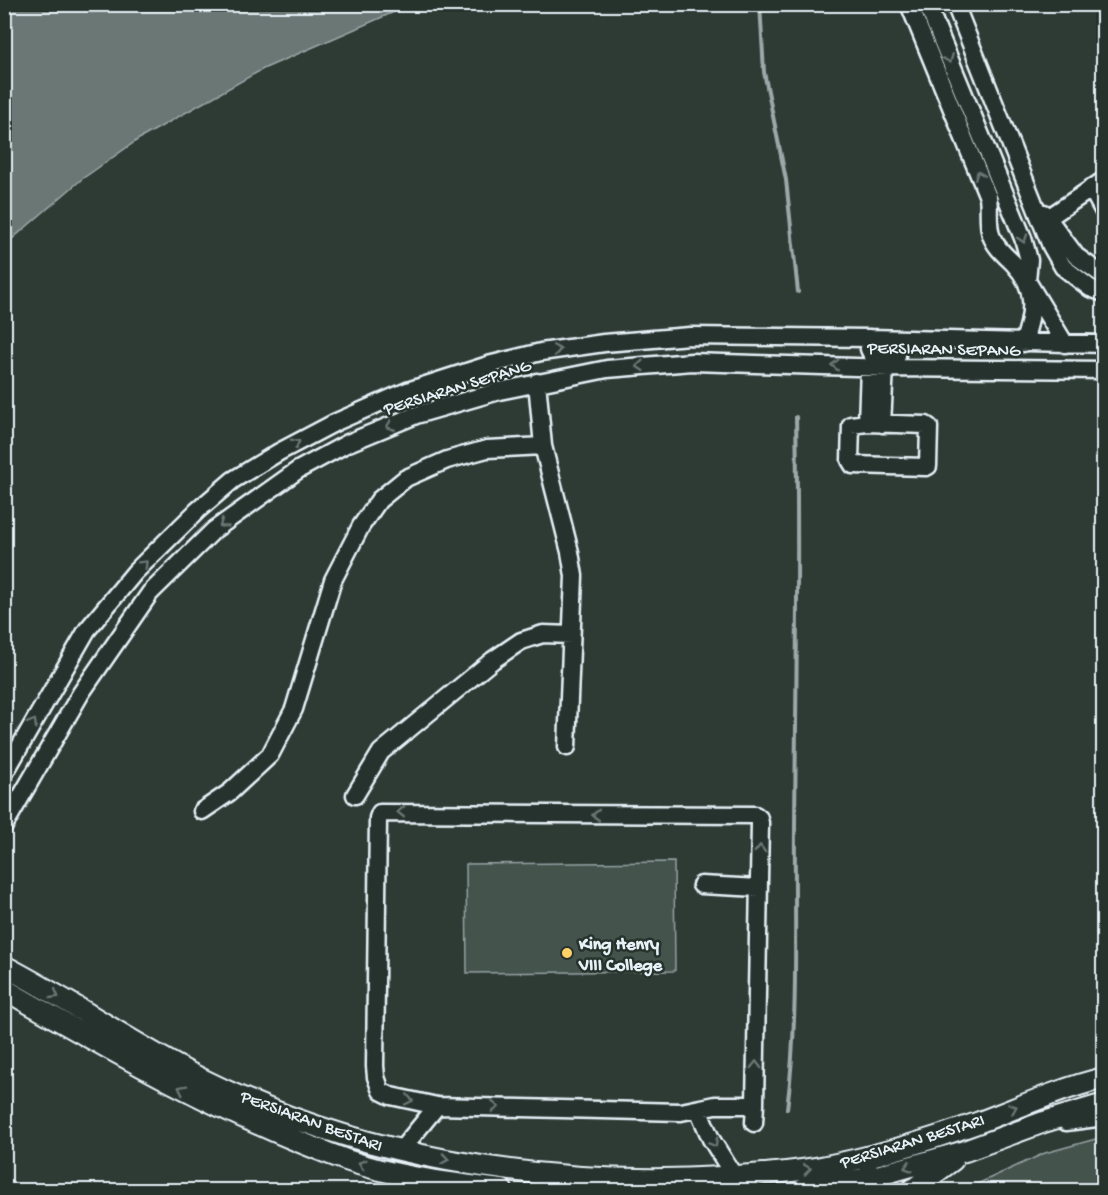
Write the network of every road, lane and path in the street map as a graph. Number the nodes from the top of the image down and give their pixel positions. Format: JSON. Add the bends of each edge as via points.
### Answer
{"nodes":[{"id":1,"x":909,"y":4,"type":"edge"},
{"id":2,"x":927,"y":4,"type":"edge"},
{"id":3,"x":955,"y":4,"type":"edge"},
{"id":4,"x":1097,"y":184,"type":"edge"},
{"id":5,"x":1104,"y":212,"type":"edge"},
{"id":6,"x":1045,"y":220,"type":"junction"},
{"id":7,"x":1104,"y":276,"type":"edge"},
{"id":8,"x":1027,"y":281,"type":"junction"},
{"id":9,"x":1104,"y":293,"type":"edge"},
{"id":10,"x":870,"y":338,"type":"junction"},
{"id":11,"x":1023,"y":343,"type":"junction"},
{"id":12,"x":1065,"y":344,"type":"junction"},
{"id":13,"x":1104,"y":345,"type":"edge"},
{"id":14,"x":877,"y":367,"type":"junction"},
{"id":15,"x":1062,"y":369,"type":"junction"},
{"id":16,"x":1104,"y":370,"type":"edge"},
{"id":17,"x":537,"y":382,"type":"junction"},
{"id":18,"x":874,"y":424,"type":"junction"},
{"id":19,"x":543,"y":446,"type":"junction"},
{"id":20,"x":571,"y":635,"type":"junction"},
{"id":21,"x":567,"y":747,"type":"dead end"},
{"id":22,"x":4,"y":774,"type":"edge"},
{"id":23,"x":354,"y":795,"type":"dead end"},
{"id":24,"x":202,"y":812,"type":"dead end"},
{"id":25,"x":4,"y":826,"type":"edge"},
{"id":26,"x":701,"y":885,"type":"dead end"},
{"id":27,"x":759,"y":888,"type":"junction"},
{"id":28,"x":6,"y":966,"type":"edge"},
{"id":29,"x":4,"y":989,"type":"edge"},
{"id":30,"x":1104,"y":1078,"type":"edge"},
{"id":31,"x":1104,"y":1104,"type":"edge"},
{"id":32,"x":755,"y":1105,"type":"junction"},
{"id":33,"x":437,"y":1106,"type":"junction"},
{"id":34,"x":698,"y":1108,"type":"junction"},
{"id":35,"x":1104,"y":1117,"type":"edge"},
{"id":36,"x":1044,"y":1122,"type":"junction"},
{"id":37,"x":754,"y":1123,"type":"dead end"},
{"id":38,"x":401,"y":1150,"type":"junction"},
{"id":39,"x":965,"y":1151,"type":"junction"},
{"id":40,"x":858,"y":1158,"type":"junction"},
{"id":41,"x":734,"y":1176,"type":"junction"},
{"id":42,"x":869,"y":1184,"type":"edge"},
{"id":43,"x":637,"y":1185,"type":"edge"},
{"id":44,"x":502,"y":1191,"type":"edge"},
{"id":45,"x":802,"y":1191,"type":"edge"},
{"id":46,"x":912,"y":1191,"type":"edge"}],
"edges":[{"from":8,"to":1,"type":"street","one_way":true,"via":[[991,235],[988,197]]},
{"from":2,"to":8,"type":"street","one_way":true,"via":[[1023,238],[1029,260]]},
{"from":3,"to":6,"type":"street","via":[[1033,201]]},
{"from":4,"to":5,"type":"street"},
{"from":4,"to":6,"type":"street"},
{"from":6,"to":7,"type":"street","via":[[1076,256]]},
{"from":6,"to":9,"type":"street","via":[[1063,267],[1090,288]]},
{"from":8,"to":11,"type":"street","via":[[1031,322]]},
{"from":8,"to":12,"type":"street"},
{"from":10,"to":11,"type":"street","name":"PERSIARAN SEPANG"},
{"from":10,"to":15,"type":"street","via":[[869,349],[877,356],[964,359]]},
{"from":22,"to":10,"type":"street","name":"PERSIARAN SEPANG","one_way":true,"via":[[87,630],[135,572],[233,480],[336,422],[407,391],[541,352],[690,336]]},
{"from":11,"to":12,"type":"street","name":"PERSIARAN SEPANG"},
{"from":12,"to":13,"type":"street","name":"PERSIARAN SEPANG"},
{"from":14,"to":15,"type":"street","name":"PERSIARAN SEPANG"},
{"from":14,"to":17,"type":"street","name":"PERSIARAN SEPANG","one_way":true,"via":[[692,362],[607,369]]},
{"from":14,"to":18,"type":"street"},
{"from":15,"to":16,"type":"street","name":"PERSIARAN SEPANG"},
{"from":17,"to":19,"type":"street"},
{"from":17,"to":25,"type":"street","name":"PERSIARAN SEPANG","one_way":true,"via":[[416,416],[348,443],[297,470],[214,530],[150,593],[112,646]]},
{"from":18,"to":18,"type":"street","via":[[929,427],[928,466],[852,465],[851,425]]},
{"from":19,"to":20,"type":"street","via":[[574,576]]},
{"from":19,"to":24,"type":"street","via":[[487,449],[447,460],[406,478],[379,500],[333,580],[294,709],[270,755]]},
{"from":20,"to":21,"type":"street"},
{"from":20,"to":23,"type":"street","via":[[543,634],[521,641],[493,660],[381,752]]},
{"from":26,"to":27,"type":"street"},
{"from":32,"to":27,"type":"street","one_way":true},
{"from":27,"to":33,"type":"street","one_way":true,"via":[[760,823],[755,815],[380,813],[376,1077],[381,1091],[391,1096]]},
{"from":28,"to":38,"type":"main road","name":"PERSIARAN BESTARI","one_way":true,"via":[[187,1072],[322,1128]]},
{"from":44,"to":29,"type":"main road","name":"PERSIARAN BESTARI","one_way":true,"via":[[346,1160],[254,1123],[180,1088]]},
{"from":40,"to":30,"type":"main road","name":"PERSIARAN BESTARI","one_way":true,"via":[[926,1140]]},
{"from":31,"to":36,"type":"main road","name":"PERSIARAN BESTARI"},
{"from":32,"to":34,"type":"street"},
{"from":32,"to":37,"type":"street"},
{"from":33,"to":34,"type":"street","one_way":true,"via":[[638,1112]]},
{"from":33,"to":38,"type":"street"},
{"from":34,"to":41,"type":"street","one_way":true,"via":[[711,1139]]},
{"from":35,"to":36,"type":"street"},
{"from":36,"to":39,"type":"main road","name":"PERSIARAN BESTARI"},
{"from":38,"to":43,"type":"main road","name":"PERSIARAN BESTARI","one_way":true},
{"from":39,"to":42,"type":"main road","name":"PERSIARAN BESTARI","one_way":true},
{"from":39,"to":46,"type":"main road"},
{"from":41,"to":40,"type":"main road","name":"PERSIARAN BESTARI","one_way":true,"via":[[798,1171]]},
{"from":40,"to":42,"type":"street"},
{"from":41,"to":43,"type":"main road","name":"PERSIARAN BESTARI"},
{"from":42,"to":45,"type":"main road","name":"PERSIARAN BESTARI"}]}
